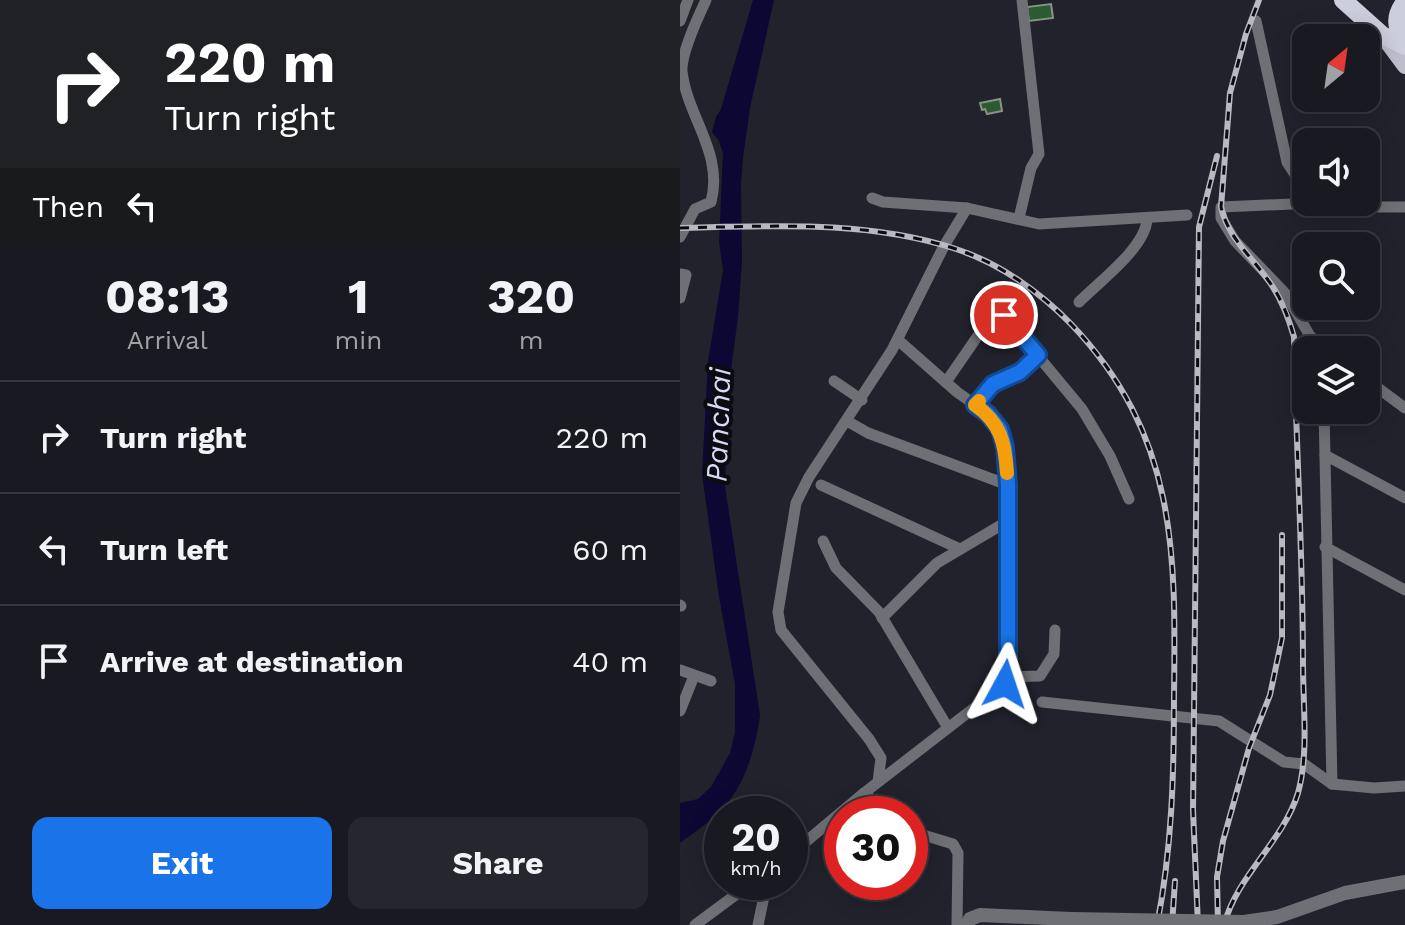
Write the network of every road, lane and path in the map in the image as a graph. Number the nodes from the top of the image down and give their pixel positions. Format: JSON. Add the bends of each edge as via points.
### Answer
{"nodes":[{"id":1,"x":688,"y":0,"type":"edge"},
{"id":2,"x":706,"y":0,"type":"edge"},
{"id":3,"x":1022,"y":0,"type":"edge"},
{"id":4,"x":1343,"y":0,"type":"edge"},
{"id":5,"x":1405,"y":2,"type":"edge"},
{"id":6,"x":680,"y":21,"type":"edge"},
{"id":7,"x":1256,"y":21,"type":"dead end"},
{"id":8,"x":1382,"y":35,"type":"junction"},
{"id":9,"x":1404,"y":45,"type":"edge"},
{"id":10,"x":1405,"y":66,"type":"edge"},
{"id":11,"x":681,"y":71,"type":"edge"},
{"id":12,"x":1292,"y":170,"type":"edge"},
{"id":13,"x":872,"y":198,"type":"dead end"},
{"id":14,"x":1292,"y":204,"type":"edge"},
{"id":15,"x":1380,"y":207,"type":"edge"},
{"id":16,"x":1405,"y":207,"type":"edge"},
{"id":17,"x":967,"y":208,"type":"junction"},
{"id":18,"x":680,"y":209,"type":"edge"},
{"id":19,"x":695,"y":209,"type":"junction"},
{"id":20,"x":1187,"y":215,"type":"dead end"},
{"id":21,"x":1019,"y":218,"type":"junction"},
{"id":22,"x":1147,"y":219,"type":"junction"},
{"id":23,"x":680,"y":237,"type":"edge"},
{"id":24,"x":680,"y":274,"type":"edge"},
{"id":25,"x":680,"y":298,"type":"edge"},
{"id":26,"x":1079,"y":302,"type":"dead end"},
{"id":27,"x":1004,"y":315,"type":"dead end"},
{"id":28,"x":986,"y":324,"type":"dead end"},
{"id":29,"x":1310,"y":336,"type":"edge"},
{"id":30,"x":898,"y":340,"type":"junction"},
{"id":31,"x":1038,"y":355,"type":"junction"},
{"id":32,"x":834,"y":381,"type":"dead end"},
{"id":33,"x":946,"y":382,"type":"junction"},
{"id":34,"x":1380,"y":389,"type":"edge"},
{"id":35,"x":862,"y":400,"type":"junction"},
{"id":36,"x":975,"y":405,"type":"junction"},
{"id":37,"x":1405,"y":408,"type":"edge"},
{"id":38,"x":847,"y":421,"type":"junction"},
{"id":39,"x":1324,"y":424,"type":"edge"},
{"id":40,"x":1325,"y":455,"type":"junction"},
{"id":41,"x":821,"y":485,"type":"dead end"},
{"id":42,"x":1008,"y":485,"type":"junction"},
{"id":43,"x":1405,"y":498,"type":"edge"},
{"id":44,"x":1129,"y":499,"type":"dead end"},
{"id":45,"x":1008,"y":521,"type":"junction"},
{"id":46,"x":823,"y":541,"type":"dead end"},
{"id":47,"x":1325,"y":547,"type":"junction"},
{"id":48,"x":960,"y":549,"type":"junction"},
{"id":49,"x":1405,"y":590,"type":"edge"},
{"id":50,"x":882,"y":618,"type":"junction"},
{"id":51,"x":1055,"y":630,"type":"dead end"},
{"id":52,"x":680,"y":670,"type":"edge"},
{"id":53,"x":694,"y":676,"type":"junction"},
{"id":54,"x":1008,"y":677,"type":"junction"},
{"id":55,"x":711,"y":681,"type":"dead end"},
{"id":56,"x":1042,"y":702,"type":"dead end"},
{"id":57,"x":680,"y":711,"type":"edge"},
{"id":58,"x":948,"y":728,"type":"junction"},
{"id":59,"x":878,"y":782,"type":"junction"},
{"id":60,"x":1332,"y":784,"type":"junction"},
{"id":61,"x":1405,"y":786,"type":"edge"},
{"id":62,"x":864,"y":793,"type":"junction"},
{"id":63,"x":868,"y":796,"type":"edge"},
{"id":64,"x":928,"y":836,"type":"edge"},
{"id":65,"x":808,"y":840,"type":"edge"},
{"id":66,"x":1405,"y":882,"type":"edge"},
{"id":67,"x":729,"y":900,"type":"edge"},
{"id":68,"x":763,"y":900,"type":"edge"},
{"id":69,"x":695,"y":925,"type":"edge"},
{"id":70,"x":758,"y":925,"type":"edge"},
{"id":71,"x":957,"y":925,"type":"edge"},
{"id":72,"x":967,"y":925,"type":"edge"}],
"edges":[{"from":1,"to":6,"type":"street"},
{"from":2,"to":11,"type":"street"},
{"from":3,"to":21,"type":"street","via":[[1039,154]]},
{"from":4,"to":8,"type":"highway"},
{"from":5,"to":9,"type":"highway","via":[[1396,24]]},
{"from":7,"to":12,"type":"street"},
{"from":8,"to":9,"type":"highway"},
{"from":8,"to":10,"type":"main road"},
{"from":11,"to":19,"type":"street","via":[[713,158],[711,202]]},
{"from":13,"to":17,"type":"street"},
{"from":14,"to":29,"type":"street","via":[[1221,207],[1221,218],[1235,241],[1285,293]]},
{"from":15,"to":16,"type":"street"},
{"from":17,"to":21,"type":"street"},
{"from":17,"to":30,"type":"street"},
{"from":18,"to":19,"type":"street"},
{"from":19,"to":23,"type":"street"},
{"from":20,"to":22,"type":"street"},
{"from":21,"to":22,"type":"street","via":[[1039,224]]},
{"from":22,"to":26,"type":"street","via":[[1135,247]]},
{"from":24,"to":25,"type":"street","via":[[686,275]]},
{"from":27,"to":31,"type":"street"},
{"from":28,"to":33,"type":"street"},
{"from":30,"to":33,"type":"street"},
{"from":30,"to":35,"type":"street"},
{"from":31,"to":36,"type":"street","via":[[1020,372],[993,384]]},
{"from":31,"to":44,"type":"street","via":[[1082,409]]},
{"from":32,"to":35,"type":"street"},
{"from":33,"to":36,"type":"street"},
{"from":34,"to":37,"type":"street"},
{"from":35,"to":38,"type":"street"},
{"from":36,"to":42,"type":"street","via":[[1000,429]]},
{"from":38,"to":42,"type":"street"},
{"from":38,"to":59,"type":"street","via":[[796,503],[778,612],[781,630],[881,758]]},
{"from":39,"to":40,"type":"street"},
{"from":40,"to":43,"type":"street"},
{"from":40,"to":47,"type":"street"},
{"from":41,"to":48,"type":"street"},
{"from":42,"to":45,"type":"street"},
{"from":45,"to":48,"type":"street"},
{"from":45,"to":54,"type":"street"},
{"from":46,"to":50,"type":"street","via":[[836,568]]},
{"from":47,"to":49,"type":"street"},
{"from":47,"to":60,"type":"street"},
{"from":48,"to":50,"type":"street","via":[[937,563]]},
{"from":50,"to":58,"type":"street"},
{"from":51,"to":54,"type":"street","via":[[1054,654],[1040,676]]},
{"from":52,"to":53,"type":"street"},
{"from":53,"to":55,"type":"street"},
{"from":53,"to":57,"type":"street"},
{"from":54,"to":58,"type":"street"},
{"from":56,"to":60,"type":"street","via":[[1219,721],[1284,762],[1304,764]]},
{"from":58,"to":59,"type":"street"},
{"from":59,"to":62,"type":"street"},
{"from":60,"to":61,"type":"street"},
{"from":62,"to":63,"type":"street"},
{"from":62,"to":65,"type":"street"},
{"from":64,"to":71,"type":"street","via":[[953,844],[958,853]]},
{"from":66,"to":72,"type":"street","bridge":true,"via":[[1244,922],[980,915]]},
{"from":67,"to":69,"type":"street"},
{"from":68,"to":70,"type":"street"}]}
